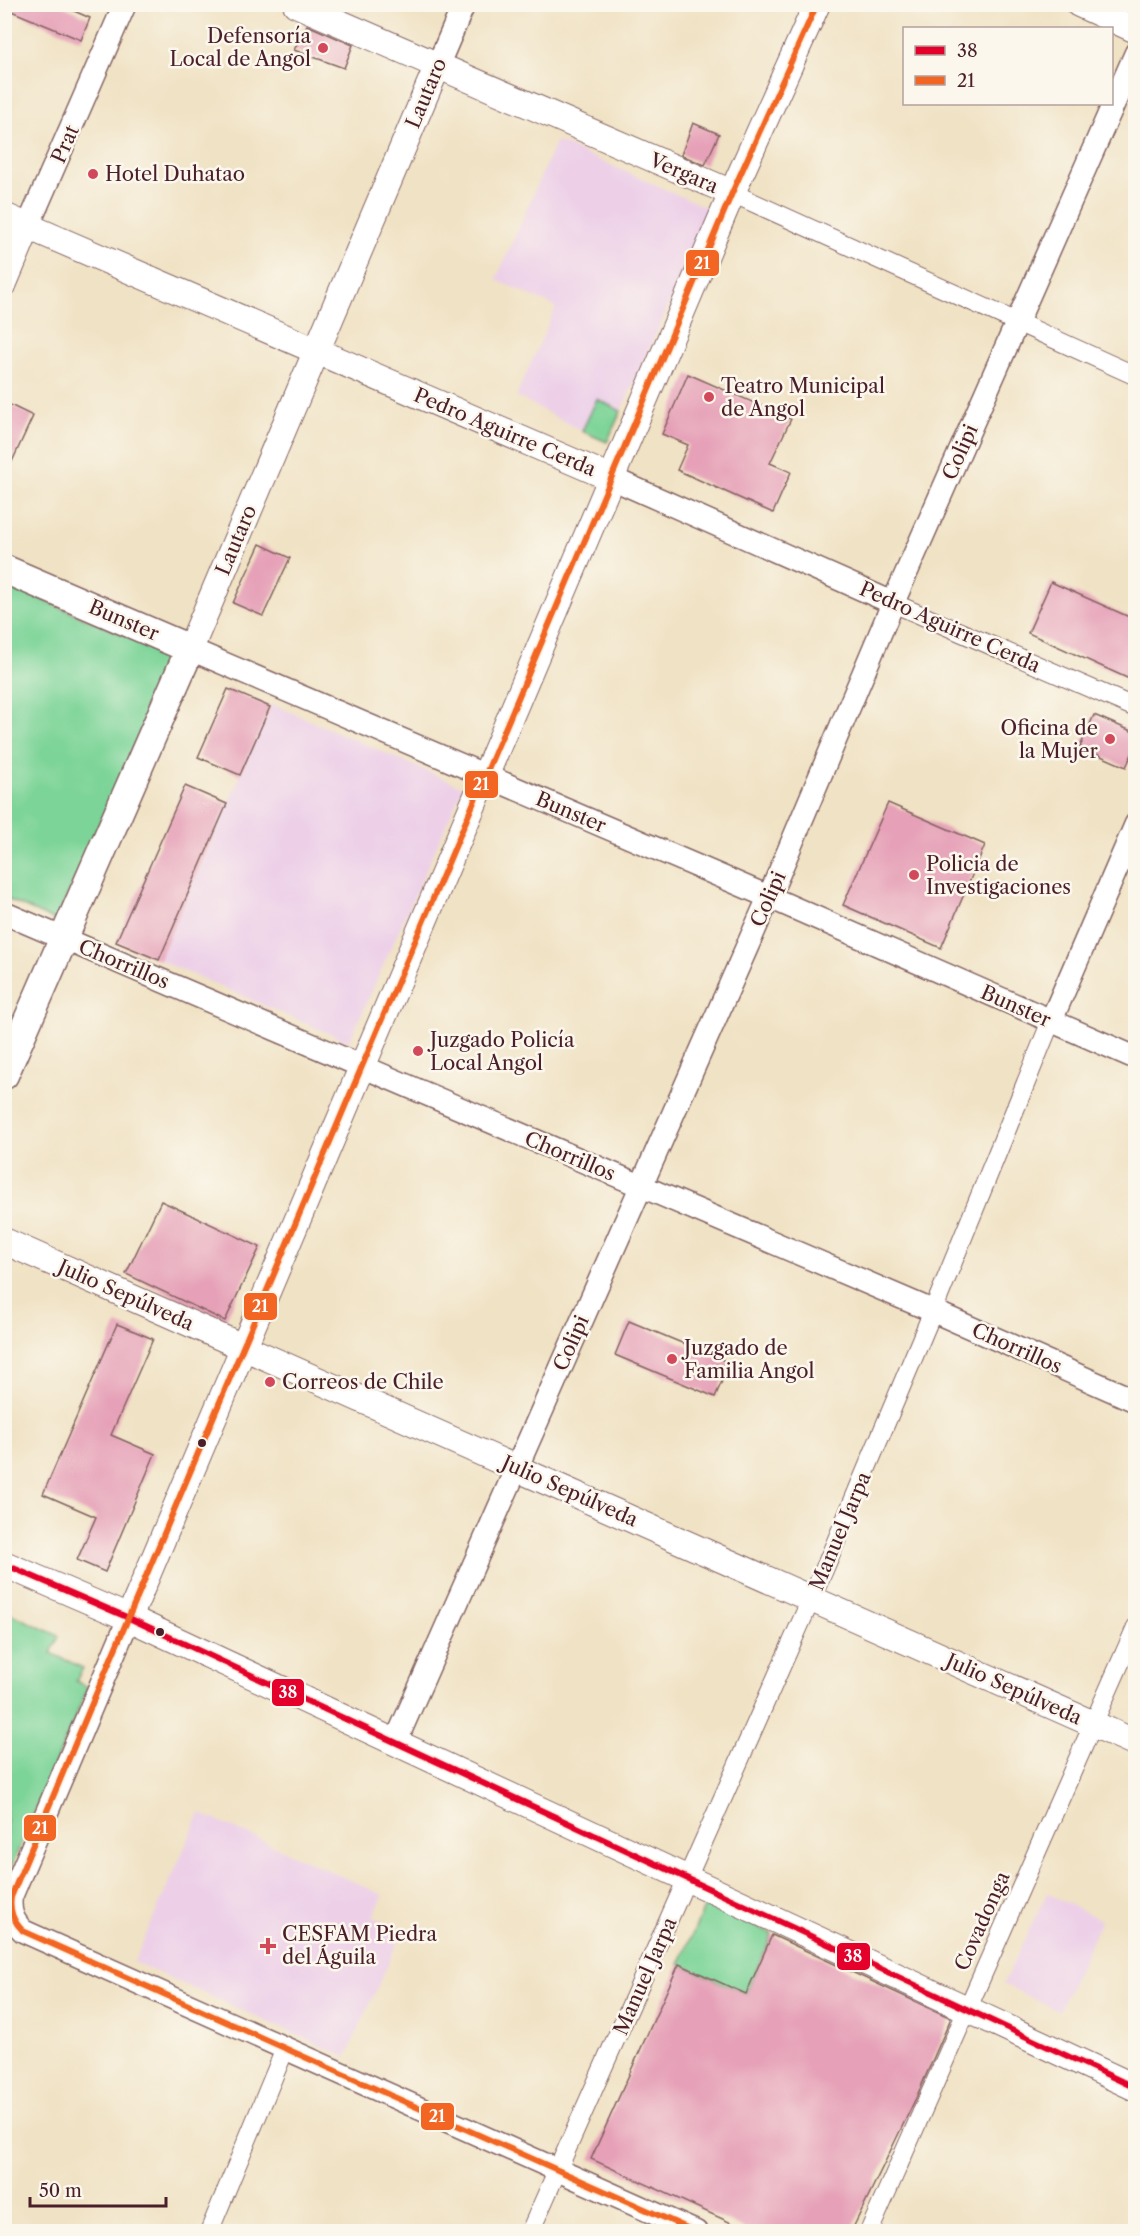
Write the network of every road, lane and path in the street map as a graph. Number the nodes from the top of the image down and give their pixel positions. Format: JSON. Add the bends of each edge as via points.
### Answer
{"nodes":[{"id":1,"x":125,"y":4,"type":"edge"},
{"id":2,"x":296,"y":4,"type":"edge"},
{"id":3,"x":464,"y":4,"type":"edge"},
{"id":4,"x":817,"y":4,"type":"edge"},
{"id":5,"x":1079,"y":4,"type":"edge"},
{"id":6,"x":1136,"y":30,"type":"edge"},
{"id":7,"x":1136,"y":53,"type":"edge"},
{"id":8,"x":437,"y":67,"type":"junction"},
{"id":9,"x":1113,"y":105,"type":"edge"},
{"id":10,"x":1113,"y":105,"type":"edge"},
{"id":11,"x":732,"y":193,"type":"junction"},
{"id":12,"x":4,"y":216,"type":"edge"},
{"id":13,"x":28,"y":226,"type":"junction"},
{"id":14,"x":4,"y":283,"type":"edge"},
{"id":15,"x":1017,"y":321,"type":"junction"},
{"id":16,"x":316,"y":350,"type":"junction"},
{"id":17,"x":1136,"y":376,"type":"edge"},
{"id":18,"x":611,"y":478,"type":"junction"},
{"id":19,"x":4,"y":569,"type":"edge"},
{"id":20,"x":893,"y":603,"type":"junction"},
{"id":21,"x":190,"y":649,"type":"junction"},
{"id":22,"x":1136,"y":708,"type":"edge"},
{"id":23,"x":486,"y":775,"type":"junction"},
{"id":24,"x":1136,"y":824,"type":"edge"},
{"id":25,"x":769,"y":897,"type":"junction"},
{"id":26,"x":4,"y":913,"type":"edge"},
{"id":27,"x":64,"y":939,"type":"junction"},
{"id":28,"x":1051,"y":1021,"type":"junction"},
{"id":29,"x":1136,"y":1058,"type":"edge"},
{"id":30,"x":363,"y":1066,"type":"junction"},
{"id":31,"x":4,"y":1075,"type":"edge"},
{"id":32,"x":641,"y":1187,"type":"junction"},
{"id":33,"x":4,"y":1241,"type":"edge"},
{"id":34,"x":933,"y":1311,"type":"junction"},
{"id":35,"x":244,"y":1347,"type":"junction"},
{"id":36,"x":1136,"y":1401,"type":"edge"},
{"id":37,"x":516,"y":1467,"type":"junction"},
{"id":38,"x":4,"y":1564,"type":"edge"},
{"id":39,"x":811,"y":1600,"type":"junction"},
{"id":40,"x":129,"y":1618,"type":"junction"},
{"id":41,"x":1136,"y":1628,"type":"edge"},
{"id":42,"x":1094,"y":1724,"type":"junction"},
{"id":43,"x":395,"y":1743,"type":"junction"},
{"id":44,"x":1136,"y":1743,"type":"edge"},
{"id":45,"x":688,"y":1879,"type":"junction"},
{"id":46,"x":968,"y":2010,"type":"junction"},
{"id":47,"x":285,"y":2049,"type":"junction"},
{"id":48,"x":1136,"y":2088,"type":"edge"},
{"id":49,"x":557,"y":2171,"type":"junction"},
{"id":50,"x":209,"y":2232,"type":"edge"},
{"id":51,"x":530,"y":2232,"type":"edge"},
{"id":52,"x":696,"y":2232,"type":"edge"},
{"id":53,"x":869,"y":2232,"type":"edge"}],
"edges":[{"from":1,"to":13,"type":"street","name":"Prat"},
{"from":2,"to":8,"type":"main road","name":"Vergara"},
{"from":3,"to":8,"type":"street","name":"Lautaro"},
{"from":4,"to":11,"type":"main road"},
{"from":5,"to":6,"type":"main road"},
{"from":7,"to":10,"type":"street","name":"Colipi"},
{"from":8,"to":11,"type":"main road","name":"Vergara"},
{"from":8,"to":16,"type":"main road","name":"Lautaro"},
{"from":9,"to":15,"type":"street","name":"Colipi"},
{"from":11,"to":15,"type":"street","name":"Vergara"},
{"from":11,"to":18,"type":"main road"},
{"from":12,"to":13,"type":"main road","name":"Pedro Aguirre Cerda"},
{"from":13,"to":14,"type":"main road","name":"Prat"},
{"from":13,"to":16,"type":"main road","name":"Pedro Aguirre Cerda"},
{"from":15,"to":17,"type":"street","name":"Vergara"},
{"from":15,"to":20,"type":"street","name":"Colipi"},
{"from":16,"to":18,"type":"main road","name":"Pedro Aguirre Cerda"},
{"from":16,"to":21,"type":"main road","name":"Lautaro"},
{"from":18,"to":20,"type":"street","name":"Pedro Aguirre Cerda"},
{"from":18,"to":23,"type":"main road"},
{"from":19,"to":21,"type":"main road","name":"Bunster"},
{"from":20,"to":22,"type":"street","name":"Pedro Aguirre Cerda"},
{"from":20,"to":25,"type":"street","name":"Colipi"},
{"from":21,"to":23,"type":"street","name":"Bunster"},
{"from":21,"to":27,"type":"main road","name":"Lautaro"},
{"from":23,"to":25,"type":"street","name":"Bunster"},
{"from":23,"to":30,"type":"main road"},
{"from":24,"to":28,"type":"street","name":"Manuel Jarpa"},
{"from":25,"to":28,"type":"street","name":"Bunster"},
{"from":25,"to":32,"type":"street","name":"Colipi"},
{"from":26,"to":27,"type":"street","name":"Chorrillos"},
{"from":27,"to":30,"type":"street","name":"Chorrillos"},
{"from":27,"to":31,"type":"main road","name":"Lautaro"},
{"from":28,"to":29,"type":"street","name":"Bunster"},
{"from":28,"to":34,"type":"street","name":"Manuel Jarpa"},
{"from":30,"to":32,"type":"street","name":"Chorrillos"},
{"from":30,"to":35,"type":"main road"},
{"from":32,"to":34,"type":"street","name":"Chorrillos"},
{"from":32,"to":37,"type":"street","name":"Colipi"},
{"from":33,"to":35,"type":"main road","name":"Julio Sepúlveda"},
{"from":34,"to":36,"type":"street","name":"Chorrillos"},
{"from":34,"to":39,"type":"street","name":"Manuel Jarpa"},
{"from":35,"to":37,"type":"main road","name":"Julio Sepúlveda"},
{"from":35,"to":40,"type":"main road"},
{"from":37,"to":39,"type":"main road","name":"Julio Sepúlveda"},
{"from":37,"to":43,"type":"street","name":"Colipi"},
{"from":38,"to":40,"type":"main road"},
{"from":39,"to":42,"type":"main road","name":"Julio Sepúlveda"},
{"from":39,"to":45,"type":"street","name":"Manuel Jarpa"},
{"from":40,"to":43,"type":"main road"},
{"from":40,"to":47,"type":"street","via":[[11,1897],[12,1916],[23,1931]]},
{"from":41,"to":42,"type":"street","name":"Covadonga"},
{"from":42,"to":44,"type":"main road","name":"Julio Sepúlveda"},
{"from":42,"to":46,"type":"street","name":"Covadonga"},
{"from":43,"to":45,"type":"main road"},
{"from":45,"to":46,"type":"main road"},
{"from":45,"to":49,"type":"street","name":"Manuel Jarpa"},
{"from":46,"to":48,"type":"main road"},
{"from":46,"to":53,"type":"street","name":"Covadonga"},
{"from":47,"to":49,"type":"street"},
{"from":47,"to":50,"type":"street"},
{"from":49,"to":51,"type":"street","name":"Manuel Jarpa"},
{"from":49,"to":52,"type":"street"}]}
